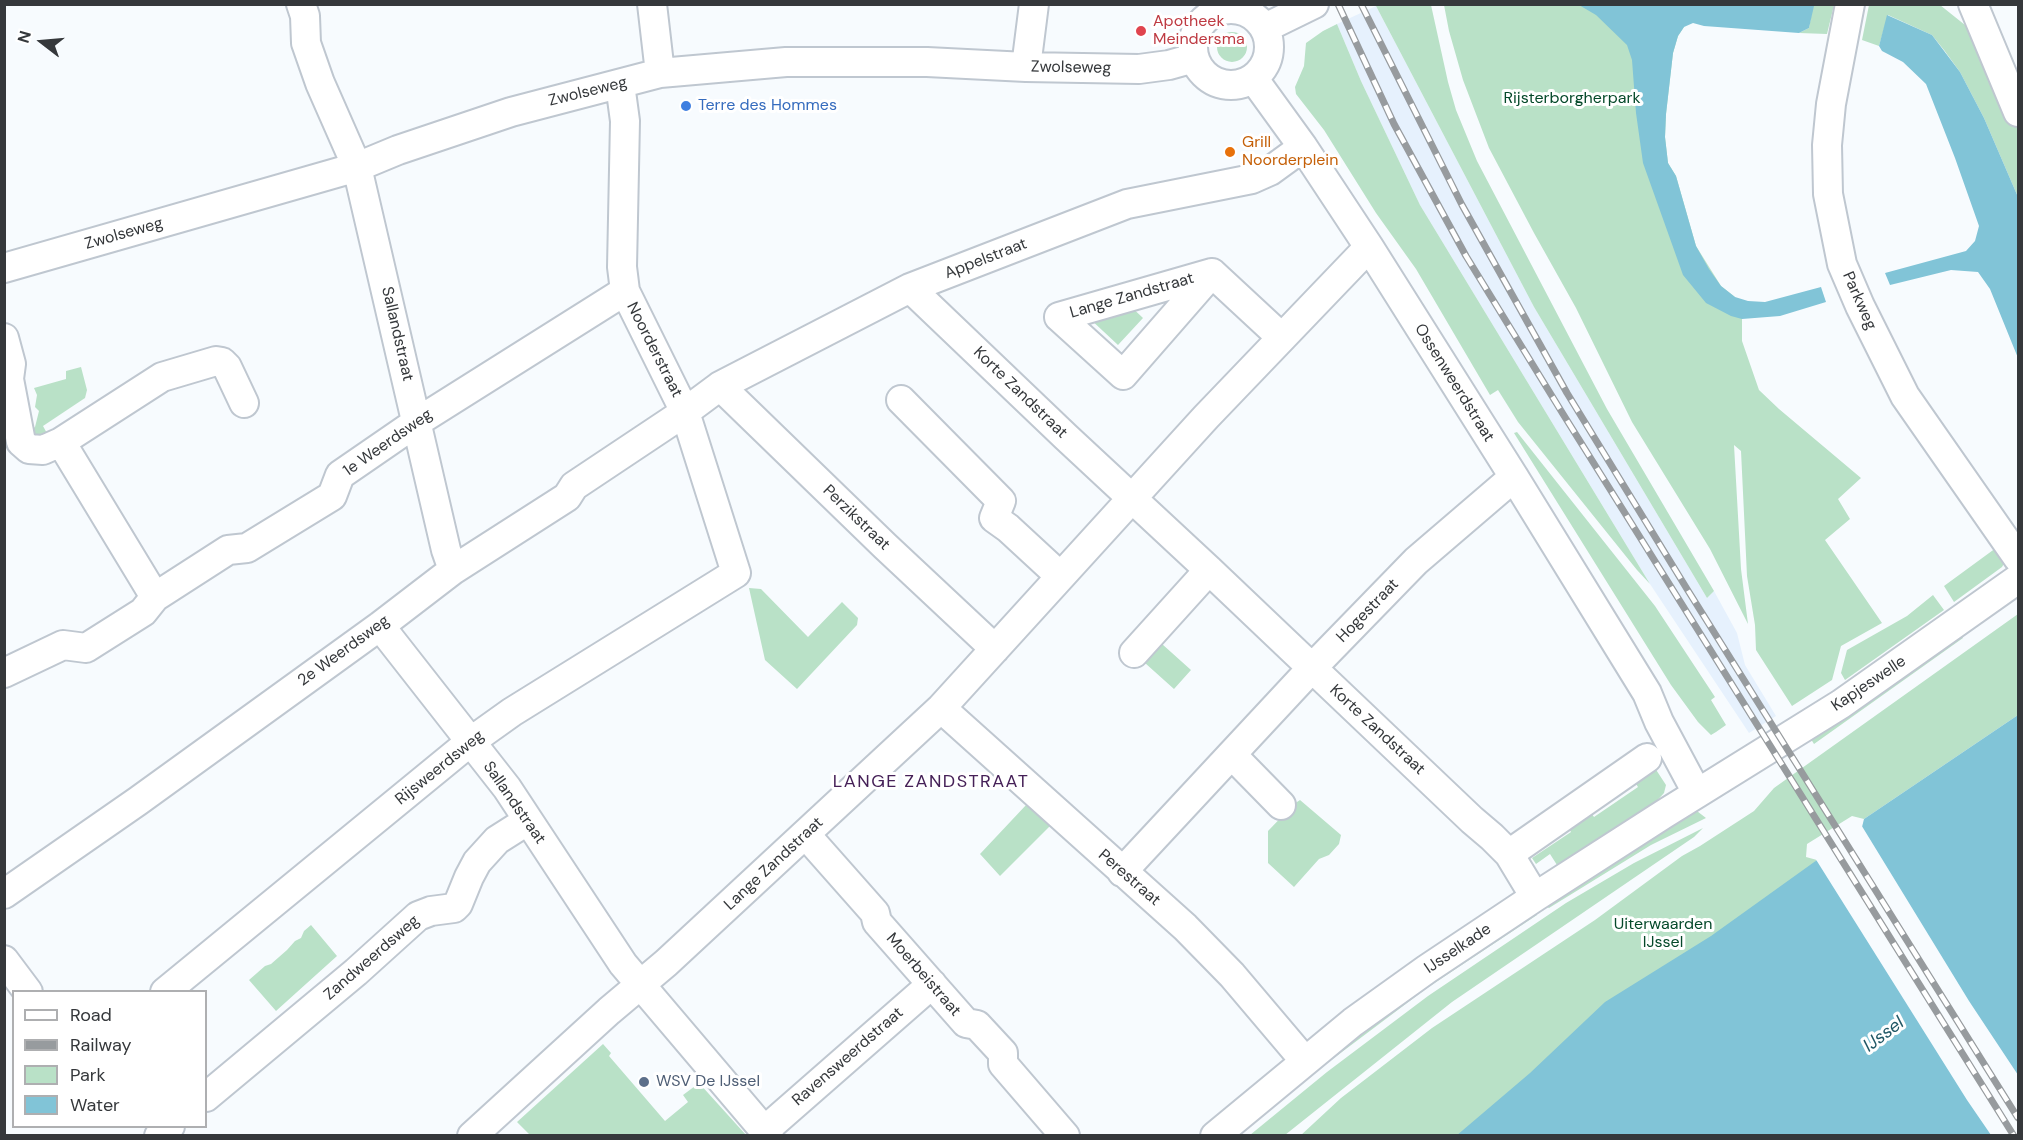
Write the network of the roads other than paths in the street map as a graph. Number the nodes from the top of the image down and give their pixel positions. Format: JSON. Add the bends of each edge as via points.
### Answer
{"nodes":[{"id":1,"x":301,"y":4,"type":"edge"},
{"id":2,"x":652,"y":4,"type":"edge"},
{"id":3,"x":1034,"y":4,"type":"edge"},
{"id":4,"x":1314,"y":4,"type":"edge"},
{"id":5,"x":1850,"y":4,"type":"edge"},
{"id":6,"x":1972,"y":7,"type":"edge"},
{"id":7,"x":1225,"y":8,"type":"edge"},
{"id":8,"x":1265,"y":28,"type":"junction"},
{"id":9,"x":1194,"y":58,"type":"junction"},
{"id":10,"x":1026,"y":67,"type":"junction"},
{"id":11,"x":660,"y":73,"type":"junction"},
{"id":12,"x":1253,"y":78,"type":"junction"},
{"id":13,"x":620,"y":84,"type":"junction"},
{"id":14,"x":2019,"y":112,"type":"edge"},
{"id":15,"x":1302,"y":147,"type":"junction"},
{"id":16,"x":357,"y":167,"type":"junction"},
{"id":17,"x":1369,"y":247,"type":"junction"},
{"id":18,"x":4,"y":268,"type":"edge"},
{"id":19,"x":1212,"y":273,"type":"junction"},
{"id":20,"x":910,"y":288,"type":"junction"},
{"id":21,"x":625,"y":291,"type":"junction"},
{"id":22,"x":1281,"y":337,"type":"junction"},
{"id":23,"x":4,"y":338,"type":"edge"},
{"id":24,"x":720,"y":386,"type":"junction"},
{"id":25,"x":901,"y":400,"type":"dead end"},
{"id":26,"x":244,"y":403,"type":"dead end"},
{"id":27,"x":685,"y":412,"type":"junction"},
{"id":28,"x":417,"y":422,"type":"junction"},
{"id":29,"x":62,"y":442,"type":"junction"},
{"id":30,"x":1514,"y":477,"type":"junction"},
{"id":31,"x":1131,"y":498,"type":"junction"},
{"id":32,"x":2019,"y":558,"type":"edge"},
{"id":33,"x":453,"y":570,"type":"junction"},
{"id":34,"x":1209,"y":570,"type":"junction"},
{"id":35,"x":736,"y":573,"type":"joint"},
{"id":36,"x":1060,"y":576,"type":"junction"},
{"id":37,"x":2019,"y":579,"type":"edge"},
{"id":38,"x":155,"y":597,"type":"junction"},
{"id":39,"x":380,"y":626,"type":"junction"},
{"id":40,"x":995,"y":649,"type":"junction"},
{"id":41,"x":1134,"y":653,"type":"dead end"},
{"id":42,"x":1311,"y":669,"type":"junction"},
{"id":43,"x":4,"y":673,"type":"edge"},
{"id":44,"x":940,"y":708,"type":"junction"},
{"id":45,"x":470,"y":742,"type":"junction"},
{"id":46,"x":1232,"y":755,"type":"junction"},
{"id":47,"x":1647,"y":758,"type":"dead end"},
{"id":48,"x":1706,"y":788,"type":"junction"},
{"id":49,"x":1281,"y":805,"type":"dead end"},
{"id":50,"x":527,"y":821,"type":"junction"},
{"id":51,"x":806,"y":835,"type":"junction"},
{"id":52,"x":1509,"y":854,"type":"junction"},
{"id":53,"x":1122,"y":872,"type":"junction"},
{"id":54,"x":4,"y":894,"type":"edge"},
{"id":55,"x":1534,"y":897,"type":"junction"},
{"id":56,"x":4,"y":960,"type":"edge"},
{"id":57,"x":932,"y":984,"type":"junction"},
{"id":58,"x":641,"y":986,"type":"junction"},
{"id":59,"x":26,"y":990,"type":"edge"},
{"id":60,"x":167,"y":990,"type":"edge"},
{"id":61,"x":1304,"y":1060,"type":"junction"},
{"id":62,"x":207,"y":1096,"type":"edge"},
{"id":63,"x":766,"y":1133,"type":"edge"},
{"id":64,"x":472,"y":1136,"type":"edge"},
{"id":65,"x":1065,"y":1136,"type":"edge"},
{"id":66,"x":1215,"y":1136,"type":"edge"}],
"edges":[{"from":1,"to":16,"type":"street","name":"Sallandstraat","via":[[306,43]]},
{"from":2,"to":11,"type":"street"},
{"from":3,"to":10,"type":"street"},
{"from":4,"to":8,"type":"street"},
{"from":5,"to":32,"type":"street","name":"Parkweg","via":[[1827,145],[1828,194],[1842,264],[1905,396]]},
{"from":6,"to":14,"type":"street"},
{"from":7,"to":8,"type":"street","via":[[1257,18]]},
{"from":7,"to":9,"type":"street","via":[[1205,19],[1196,33]]},
{"from":8,"to":12,"type":"street","via":[[1269,56]]},
{"from":9,"to":10,"type":"street","name":"Zwolseweg","via":[[1148,68]]},
{"from":9,"to":12,"type":"street","via":[[1202,72],[1222,84],[1239,85]]},
{"from":10,"to":11,"type":"street","name":"Zwolseweg","via":[[786,62]]},
{"from":11,"to":13,"type":"street","name":"Zwolseweg"},
{"from":12,"to":15,"type":"street","name":"Ossenweerdstraat"},
{"from":13,"to":16,"type":"street","name":"Zwolseweg","via":[[511,112]]},
{"from":13,"to":21,"type":"street","name":"Noorderstraat","via":[[625,121]]},
{"from":15,"to":17,"type":"street","name":"Ossenweerdstraat"},
{"from":15,"to":20,"type":"street","name":"Appelstraat","via":[[1252,179],[1127,204]]},
{"from":16,"to":18,"type":"street","name":"Zwolseweg"},
{"from":16,"to":28,"type":"street","name":"Sallandstraat"},
{"from":17,"to":22,"type":"street","name":"Lange Zandstraat"},
{"from":17,"to":30,"type":"street","name":"Ossenweerdstraat"},
{"from":19,"to":19,"type":"street","name":"Lange Zandstraat","via":[[1123,375],[1059,317],[1102,304]]},
{"from":19,"to":22,"type":"street","name":"Lange Zandstraat"},
{"from":20,"to":24,"type":"street","name":"Appelstraat"},
{"from":20,"to":31,"type":"street","name":"Korte Zandstraat"},
{"from":21,"to":27,"type":"street","name":"Noorderstraat"},
{"from":21,"to":28,"type":"street","name":"1e Weerdsweg"},
{"from":22,"to":31,"type":"street","name":"Lange Zandstraat"},
{"from":23,"to":29,"type":"street","via":[[21,442],[29,449],[43,450]]},
{"from":24,"to":27,"type":"street","name":"Appelstraat"},
{"from":24,"to":40,"type":"street","name":"Perzikstraat"},
{"from":25,"to":36,"type":"street","via":[[1001,501],[994,518]]},
{"from":26,"to":29,"type":"street","via":[[226,367],[216,361],[152,382]]},
{"from":27,"to":33,"type":"street","name":"2e Weerdsweg","via":[[574,486],[567,497]]},
{"from":27,"to":35,"type":"street","name":"Noorderstraat"},
{"from":28,"to":33,"type":"street","name":"Sallandstraat"},
{"from":28,"to":38,"type":"street","name":"1e Weerdsweg","via":[[340,475],[332,496],[247,548],[228,550]]},
{"from":29,"to":38,"type":"street"},
{"from":30,"to":42,"type":"street","name":"Hogestraat","via":[[1416,561]]},
{"from":30,"to":48,"type":"street","name":"Ossenweerdstraat","via":[[1647,693],[1659,722]]},
{"from":31,"to":34,"type":"street","name":"Korte Zandstraat"},
{"from":31,"to":36,"type":"street","name":"Lange Zandstraat"},
{"from":33,"to":39,"type":"street","name":"2e Weerdsweg"},
{"from":34,"to":41,"type":"street"},
{"from":34,"to":42,"type":"street","name":"Korte Zandstraat"},
{"from":35,"to":45,"type":"street","name":"Rijsweerdsweg"},
{"from":36,"to":40,"type":"street","name":"Lange Zandstraat"},
{"from":37,"to":48,"type":"street","name":"Kapjeswelle","via":[[1841,704]]},
{"from":38,"to":43,"type":"street","name":"1e Weerdsweg","via":[[143,612],[86,648],[63,645]]},
{"from":39,"to":45,"type":"street","name":"Sallandstraat"},
{"from":39,"to":54,"type":"street","name":"2e Weerdsweg"},
{"from":40,"to":44,"type":"street","name":"Lange Zandstraat"},
{"from":42,"to":46,"type":"street","name":"Hogestraat"},
{"from":42,"to":52,"type":"street","name":"Korte Zandstraat"},
{"from":44,"to":51,"type":"street","name":"Lange Zandstraat"},
{"from":44,"to":53,"type":"street","name":"Perestraat"},
{"from":45,"to":50,"type":"street","name":"Sallandstraat","via":[[507,788]]},
{"from":45,"to":60,"type":"street","name":"Rijsweerdsweg"},
{"from":46,"to":49,"type":"street"},
{"from":46,"to":53,"type":"street","name":"Hogestraat"},
{"from":47,"to":52,"type":"street"},
{"from":48,"to":55,"type":"street","name":"IJsselkade"},
{"from":50,"to":58,"type":"street","name":"Sallandstraat"},
{"from":50,"to":62,"type":"street","name":"Zandweerdsweg","via":[[497,840],[477,862],[454,908],[431,910],[418,916]]},
{"from":51,"to":57,"type":"street","name":"Moerbeistraat"},
{"from":51,"to":58,"type":"street","name":"Lange Zandstraat"},
{"from":52,"to":55,"type":"street","name":"Korte Zandstraat"},
{"from":53,"to":61,"type":"street","name":"Perestraat","via":[[1209,951]]},
{"from":55,"to":61,"type":"street","name":"IJsselkade","via":[[1427,969]]},
{"from":56,"to":59,"type":"street"},
{"from":57,"to":63,"type":"street","name":"Ravensweerdstraat"},
{"from":57,"to":65,"type":"street","name":"Moerbeistraat","via":[[966,1023],[977,1025],[1003,1053],[1003,1064]]},
{"from":58,"to":63,"type":"street","name":"Sallandstraat"},
{"from":58,"to":64,"type":"street","name":"Lange Zandstraat"},
{"from":61,"to":66,"type":"street","name":"IJsselkade"}]}
